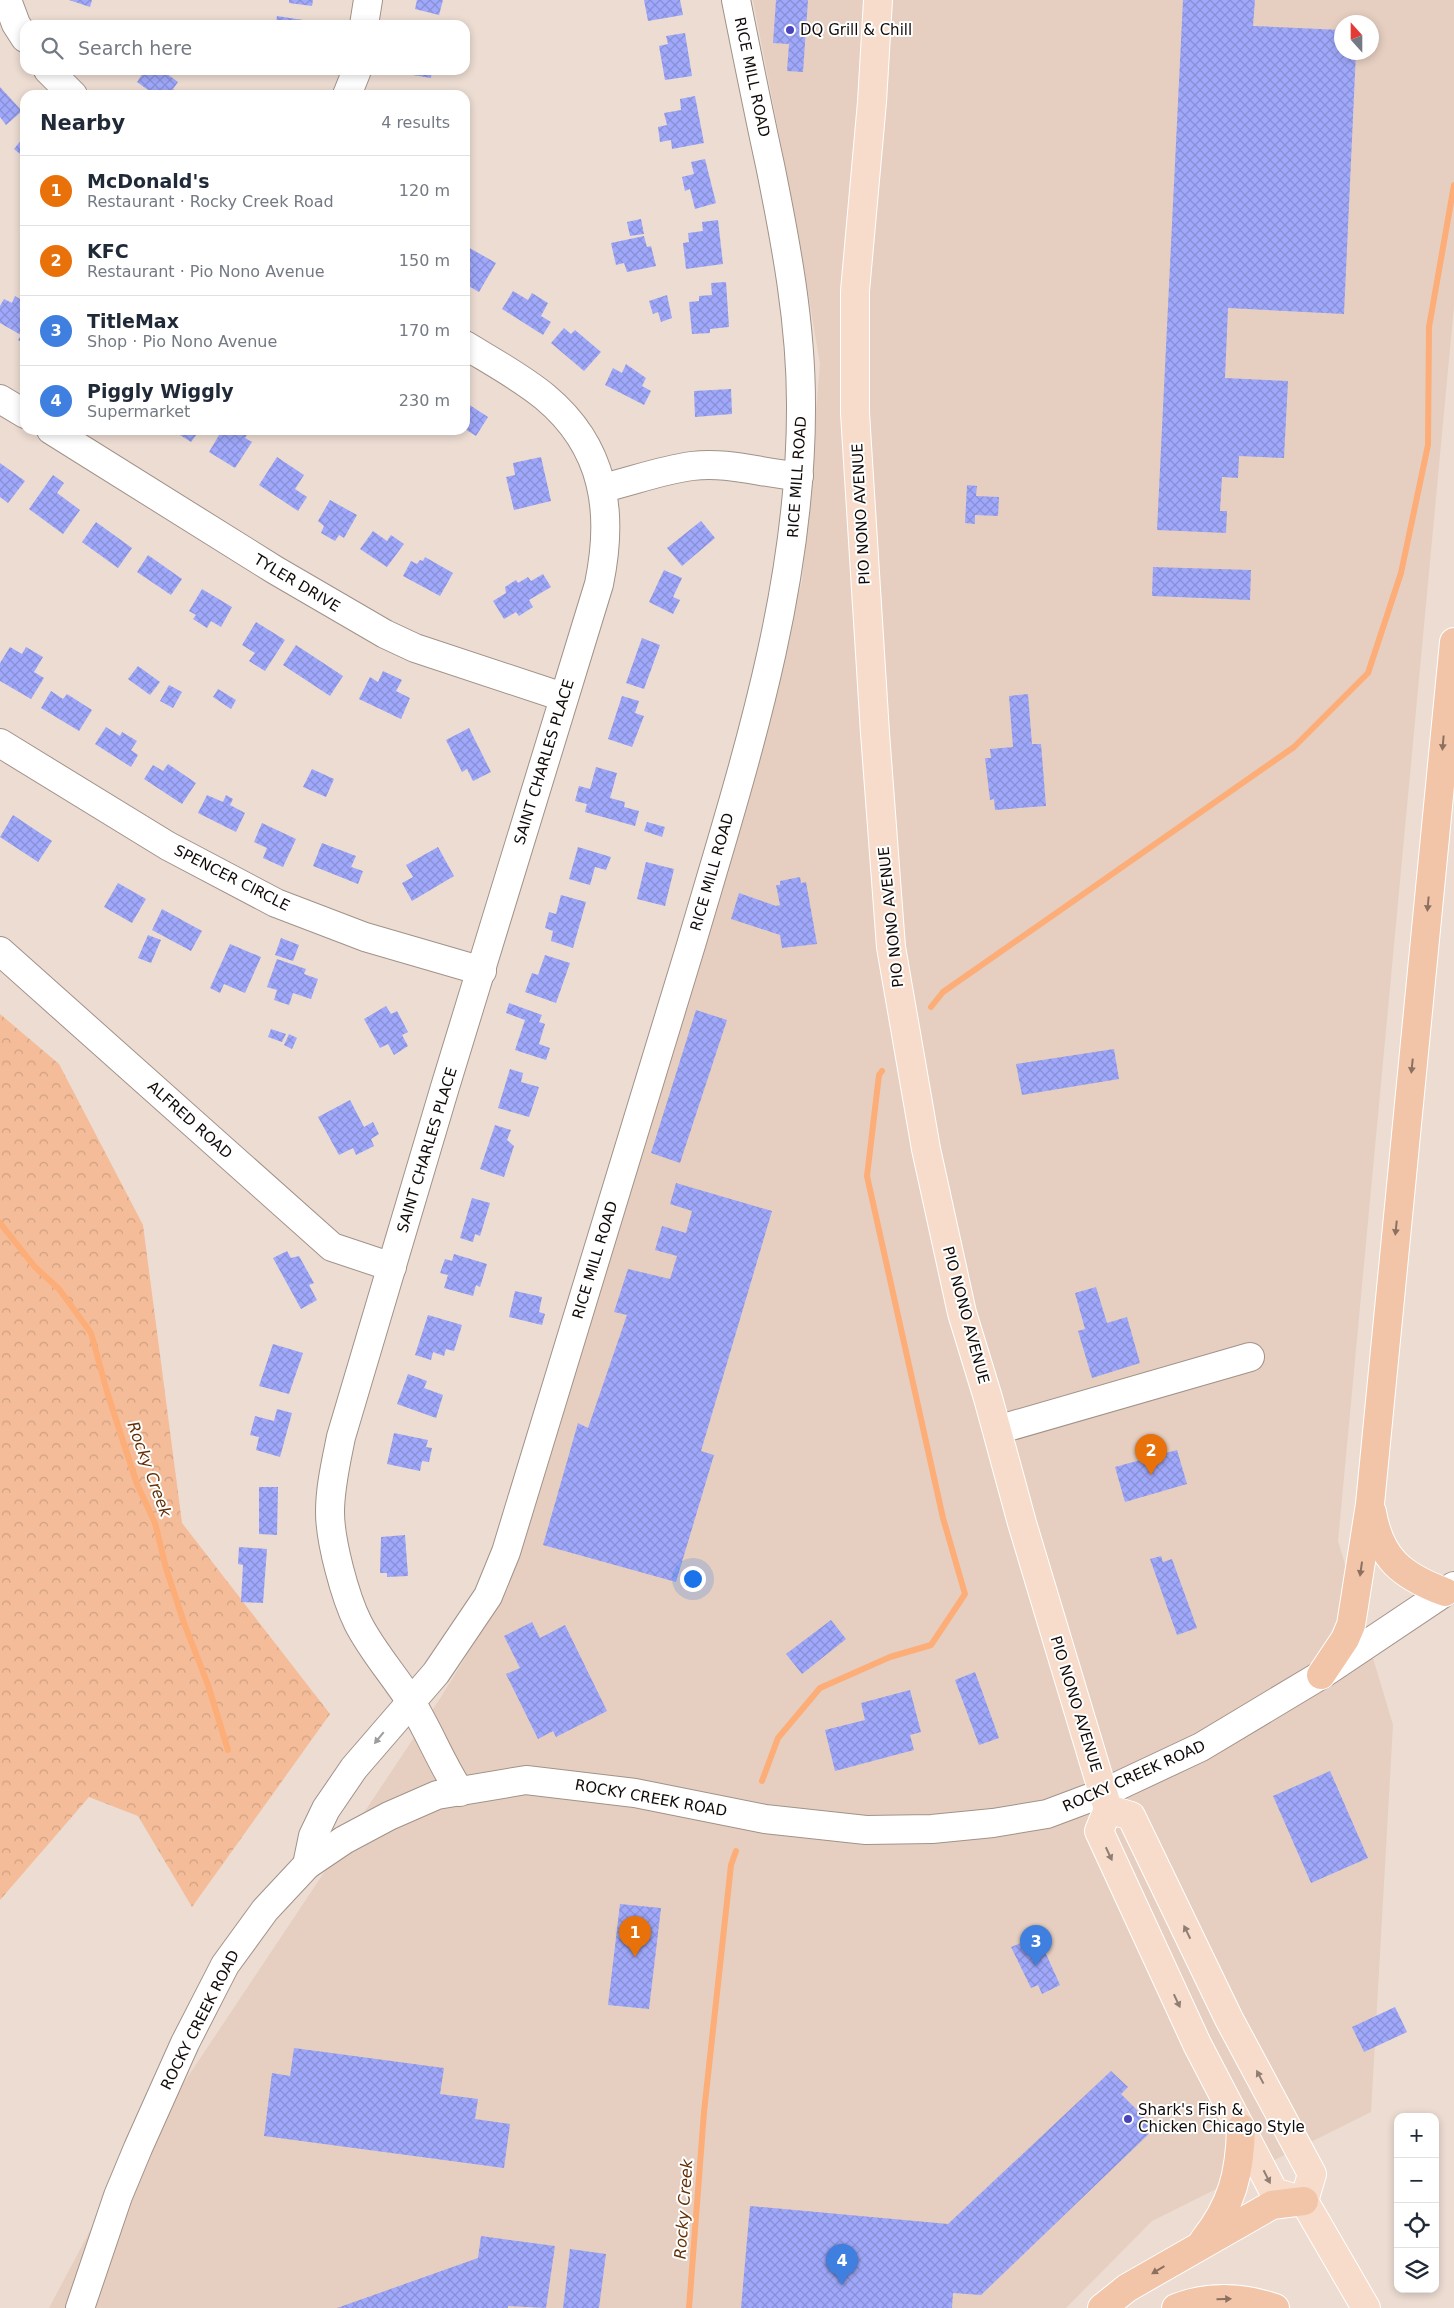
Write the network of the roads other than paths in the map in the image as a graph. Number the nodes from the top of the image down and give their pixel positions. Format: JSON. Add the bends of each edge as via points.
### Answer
{"nodes":[{"id":1,"x":7,"y":0,"type":"edge"},
{"id":2,"x":368,"y":0,"type":"edge"},
{"id":3,"x":736,"y":0,"type":"edge"},
{"id":4,"x":878,"y":0,"type":"edge"},
{"id":5,"x":365,"y":20,"type":"edge"},
{"id":6,"x":20,"y":30,"type":"edge"},
{"id":7,"x":53,"y":75,"type":"edge"},
{"id":8,"x":355,"y":75,"type":"edge"},
{"id":9,"x":68,"y":90,"type":"edge"},
{"id":10,"x":349,"y":90,"type":"edge"},
{"id":11,"x":470,"y":348,"type":"edge"},
{"id":12,"x":0,"y":399,"type":"edge"},
{"id":13,"x":20,"y":411,"type":"edge"},
{"id":14,"x":59,"y":435,"type":"edge"},
{"id":15,"x":799,"y":476,"type":"junction"},
{"id":16,"x":603,"y":488,"type":"junction"},
{"id":17,"x":1454,"y":642,"type":"edge"},
{"id":18,"x":563,"y":697,"type":"junction"},
{"id":19,"x":0,"y":744,"type":"edge"},
{"id":20,"x":0,"y":951,"type":"edge"},
{"id":21,"x":482,"y":971,"type":"junction"},
{"id":22,"x":392,"y":1267,"type":"junction"},
{"id":23,"x":1250,"y":1357,"type":"dead end"},
{"id":24,"x":997,"y":1430,"type":"junction"},
{"id":25,"x":1370,"y":1504,"type":"junction"},
{"id":26,"x":1450,"y":1589,"type":"edge"},
{"id":27,"x":1321,"y":1675,"type":"junction"},
{"id":28,"x":410,"y":1701,"type":"junction"},
{"id":29,"x":460,"y":1792,"type":"junction"},
{"id":30,"x":1106,"y":1801,"type":"junction"},
{"id":31,"x":307,"y":1865,"type":"junction"},
{"id":32,"x":1241,"y":2128,"type":"junction"},
{"id":33,"x":1304,"y":2201,"type":"junction"},
{"id":34,"x":1200,"y":2245,"type":"junction"},
{"id":35,"x":80,"y":2308,"type":"edge"},
{"id":36,"x":1102,"y":2308,"type":"edge"},
{"id":37,"x":1176,"y":2308,"type":"edge"},
{"id":38,"x":1275,"y":2308,"type":"edge"},
{"id":39,"x":1366,"y":2308,"type":"edge"}],
"edges":[{"from":1,"to":6,"type":"street"},
{"from":2,"to":5,"type":"street"},
{"from":3,"to":15,"type":"street","name":"RICE MILL ROAD","via":[[797,314],[801,402]]},
{"from":4,"to":24,"type":"main road","name":"PIO NONO AVENUE","via":[[855,291],[855,413],[874,733],[891,947],[936,1197],[962,1313]]},
{"from":7,"to":9,"type":"street"},
{"from":8,"to":10,"type":"street"},
{"from":11,"to":16,"type":"street","name":"SAINT CHARLES PLACE","via":[[544,396],[561,411],[588,450]]},
{"from":12,"to":13,"type":"street"},
{"from":14,"to":18,"type":"street","name":"TYLER DRIVE","via":[[274,570],[385,634],[415,648]]},
{"from":15,"to":16,"type":"street","via":[[725,466],[692,466]]},
{"from":15,"to":28,"type":"street","name":"RICE MILL ROAD","via":[[789,570],[770,664],[726,828],[506,1552],[488,1596],[436,1673]]},
{"from":16,"to":18,"type":"street","name":"SAINT CHARLES PLACE","via":[[606,516],[603,566]]},
{"from":17,"to":25,"type":"highway","one_way":true},
{"from":18,"to":21,"type":"street","name":"SAINT CHARLES PLACE"},
{"from":19,"to":21,"type":"street","name":"SPENCER CIRCLE","via":[[168,846],[276,903],[365,936]]},
{"from":20,"to":22,"type":"street","name":"ALFRED ROAD","via":[[332,1247]]},
{"from":21,"to":22,"type":"street","name":"SAINT CHARLES PLACE"},
{"from":22,"to":28,"type":"street","name":"SAINT CHARLES PLACE","via":[[341,1437],[332,1482],[330,1514],[339,1564],[357,1622]]},
{"from":23,"to":24,"type":"street"},
{"from":24,"to":30,"type":"main road","name":"PIO NONO AVENUE"},
{"from":25,"to":26,"type":"highway","via":[[1375,1531],[1384,1550],[1399,1568],[1418,1582]]},
{"from":25,"to":27,"type":"highway","one_way":true,"via":[[1351,1625]]},
{"from":26,"to":27,"type":"street","name":"ROCKY CREEK ROAD"},
{"from":27,"to":30,"type":"street","name":"ROCKY CREEK ROAD"},
{"from":28,"to":29,"type":"street","name":"SAINT CHARLES PLACE"},
{"from":28,"to":31,"type":"street","name":"RICE MILL ROAD","one_way":true,"via":[[354,1768],[326,1809],[313,1836]]},
{"from":29,"to":30,"type":"street","name":"ROCKY CREEK ROAD","via":[[526,1780],[544,1780],[635,1793],[765,1819],[866,1830],[932,1829],[993,1823]]},
{"from":29,"to":31,"type":"street","name":"ROCKY CREEK ROAD","via":[[437,1795],[390,1816],[344,1840]]},
{"from":30,"to":32,"type":"main road","one_way":true,"via":[[1098,1831],[1197,2044]]},
{"from":33,"to":30,"type":"main road","one_way":true,"via":[[1312,2174],[1229,2019],[1131,1816]]},
{"from":31,"to":35,"type":"street","name":"ROCKY CREEK ROAD","via":[[265,1910],[225,1965],[138,2148]]},
{"from":32,"to":33,"type":"main road","one_way":true,"via":[[1274,2192]]},
{"from":32,"to":34,"type":"highway","via":[[1241,2151],[1231,2196],[1219,2221]]},
{"from":33,"to":34,"type":"highway","via":[[1272,2205]]},
{"from":33,"to":39,"type":"main road"},
{"from":34,"to":36,"type":"highway","one_way":true,"via":[[1127,2288]]},
{"from":37,"to":38,"type":"highway","one_way":true,"via":[[1233,2298]]}]}
